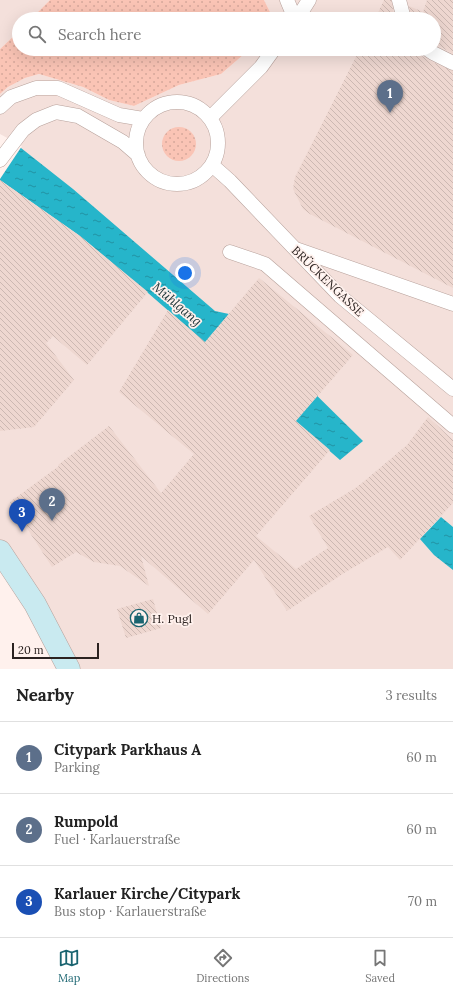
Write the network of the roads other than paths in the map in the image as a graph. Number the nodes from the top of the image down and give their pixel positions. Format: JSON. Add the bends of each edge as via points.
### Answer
{"nodes":[{"id":1,"x":287,"y":0,"type":"edge"},
{"id":2,"x":309,"y":0,"type":"edge"},
{"id":3,"x":399,"y":0,"type":"edge"},
{"id":4,"x":293,"y":12,"type":"edge"},
{"id":5,"x":301,"y":12,"type":"edge"},
{"id":6,"x":402,"y":12,"type":"edge"},
{"id":7,"x":269,"y":56,"type":"edge"},
{"id":8,"x":439,"y":56,"type":"edge"},
{"id":9,"x":453,"y":63,"type":"edge"},
{"id":10,"x":0,"y":107,"type":"edge"},
{"id":11,"x":210,"y":118,"type":"junction"},
{"id":12,"x":143,"y":119,"type":"junction"},
{"id":13,"x":138,"y":155,"type":"junction"},
{"id":14,"x":0,"y":160,"type":"edge"},
{"id":15,"x":212,"y":165,"type":"junction"},
{"id":16,"x":294,"y":248,"type":"junction"},
{"id":17,"x":230,"y":252,"type":"dead end"},
{"id":18,"x":453,"y":304,"type":"edge"},
{"id":19,"x":453,"y":389,"type":"edge"},
{"id":20,"x":453,"y":426,"type":"edge"},
{"id":21,"x":0,"y":551,"type":"edge"},
{"id":22,"x":69,"y":669,"type":"edge"}],
"edges":[{"from":1,"to":4,"type":"lane"},
{"from":2,"to":5,"type":"lane"},
{"from":3,"to":6,"type":"lane"},
{"from":7,"to":11,"type":"lane"},
{"from":8,"to":9,"type":"lane"},
{"from":10,"to":12,"type":"lane","via":[[11,97],[36,88],[58,88],[119,115]]},
{"from":11,"to":12,"type":"lane","via":[[192,104],[177,101],[162,104]]},
{"from":11,"to":15,"type":"lane","via":[[215,125],[219,141]]},
{"from":12,"to":13,"type":"lane","via":[[136,136]]},
{"from":13,"to":14,"type":"lane","via":[[123,142],[78,116],[56,112],[36,120],[23,130]]},
{"from":13,"to":15,"type":"lane","via":[[146,170],[168,183],[192,181]]},
{"from":15,"to":16,"type":"lane","name":"BRÜCKENGASSE"},
{"from":16,"to":18,"type":"lane"},
{"from":16,"to":19,"type":"lane","name":"BRÜCKENGASSE","via":[[340,296]]},
{"from":17,"to":20,"type":"lane","via":[[265,264]]},
{"from":21,"to":22,"type":"main road","via":[[35,604]]}]}
